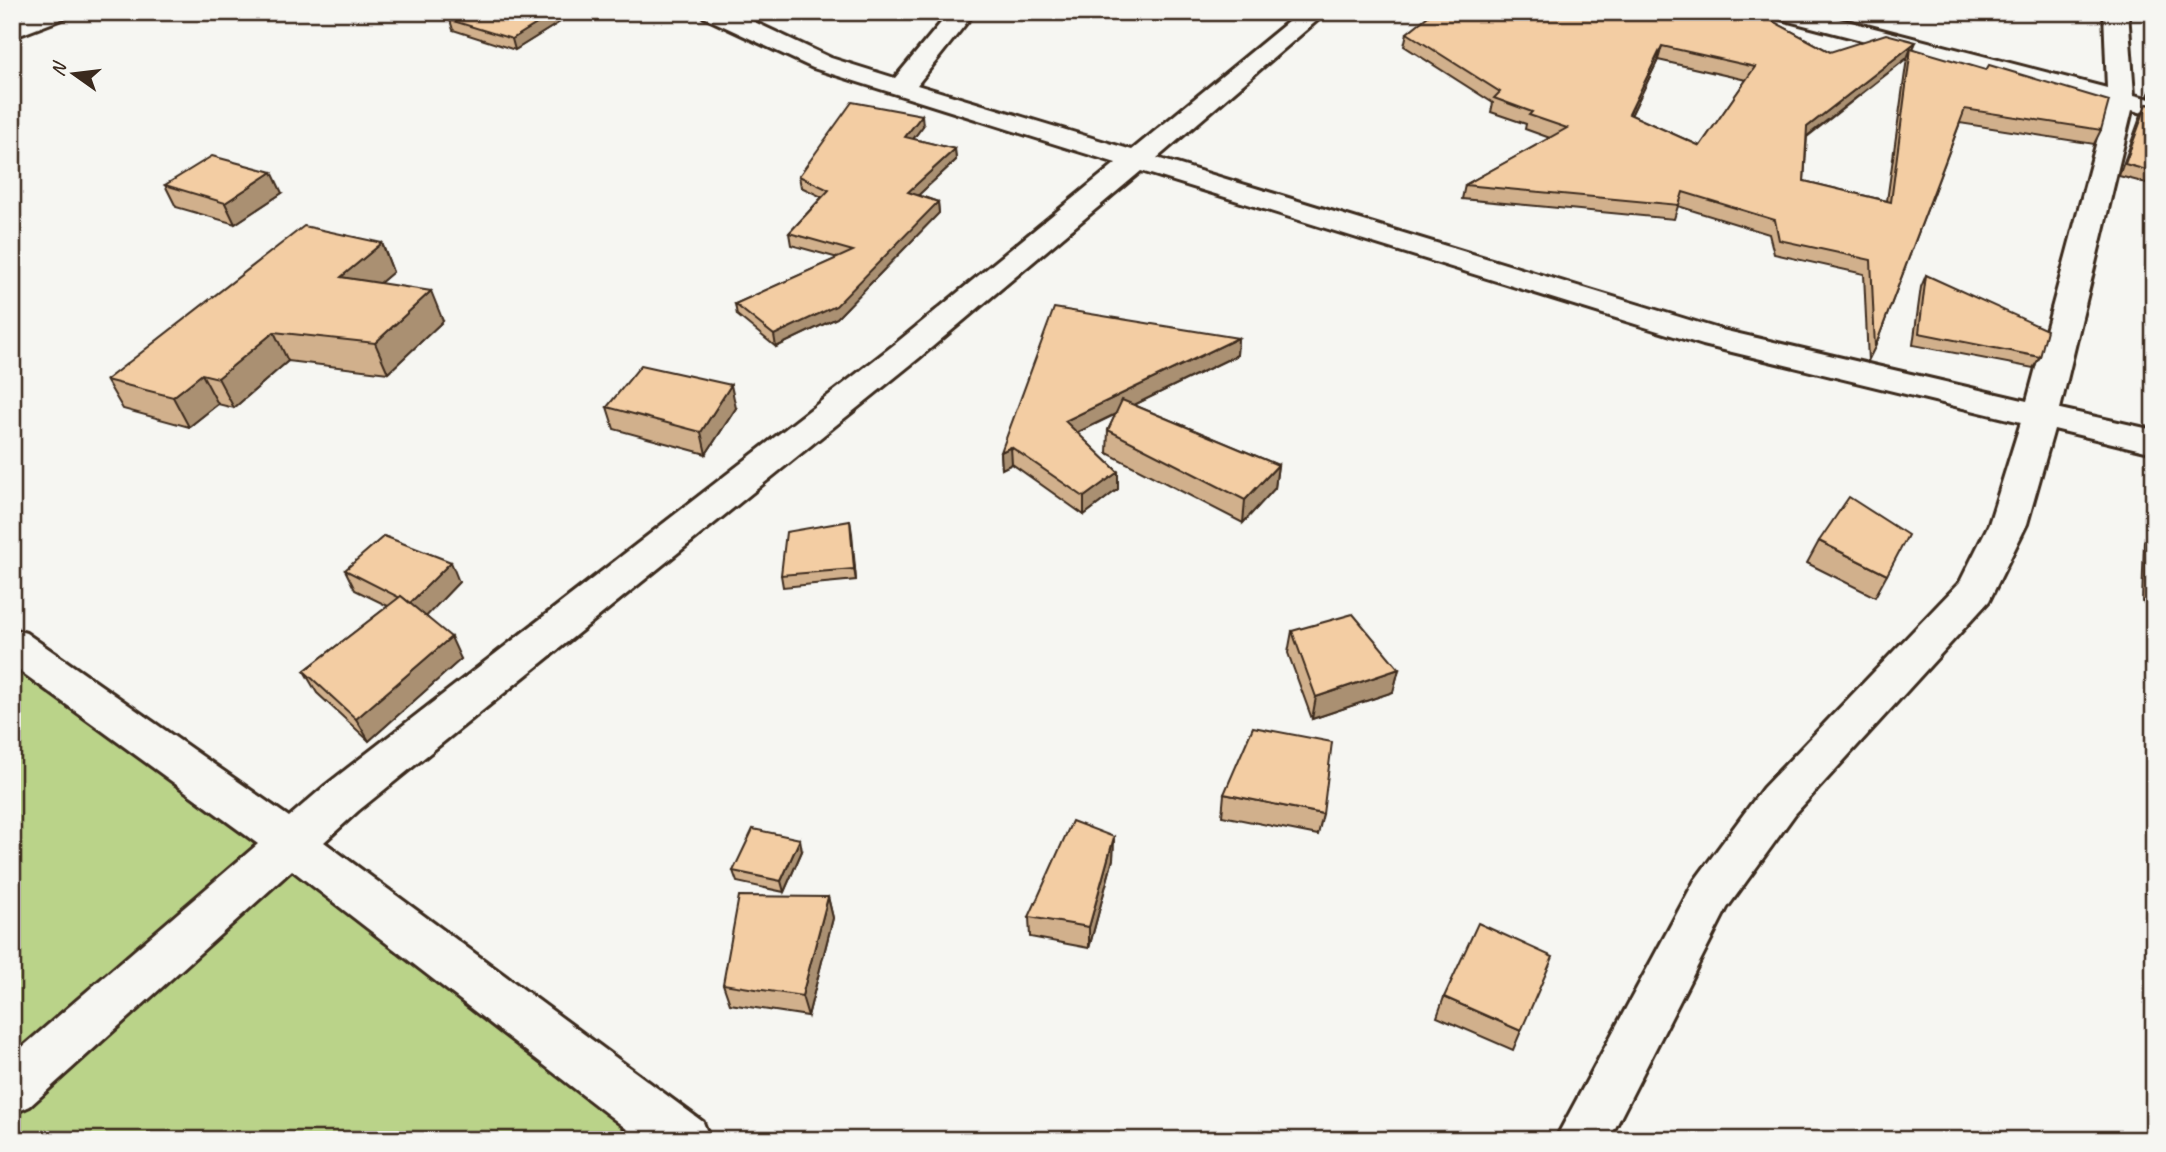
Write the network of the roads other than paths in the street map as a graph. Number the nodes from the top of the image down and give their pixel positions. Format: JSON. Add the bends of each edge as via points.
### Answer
{"nodes":[{"id":1,"x":58,"y":12,"type":"edge"},
{"id":2,"x":713,"y":12,"type":"edge"},
{"id":3,"x":963,"y":12,"type":"edge"},
{"id":4,"x":1315,"y":12,"type":"edge"},
{"id":5,"x":1783,"y":12,"type":"edge"},
{"id":6,"x":2116,"y":12,"type":"edge"},
{"id":7,"x":12,"y":31,"type":"edge"},
{"id":8,"x":900,"y":89,"type":"junction"},
{"id":9,"x":2138,"y":104,"type":"edge"},
{"id":10,"x":1133,"y":161,"type":"junction"},
{"id":11,"x":2041,"y":414,"type":"junction"},
{"id":12,"x":2154,"y":442,"type":"edge"},
{"id":13,"x":12,"y":644,"type":"edge"},
{"id":14,"x":290,"y":842,"type":"junction"},
{"id":15,"x":12,"y":1089,"type":"edge"},
{"id":16,"x":684,"y":1140,"type":"edge"},
{"id":17,"x":1581,"y":1140,"type":"edge"}],
"edges":[{"from":1,"to":7,"type":"street"},
{"from":2,"to":8,"type":"street","via":[[822,63]]},
{"from":3,"to":8,"type":"street"},
{"from":4,"to":10,"type":"street"},
{"from":5,"to":9,"type":"street"},
{"from":6,"to":9,"type":"street"},
{"from":8,"to":10,"type":"street"},
{"from":9,"to":11,"type":"street"},
{"from":10,"to":11,"type":"street","via":[[1714,338]]},
{"from":10,"to":14,"type":"street","via":[[907,351]]},
{"from":11,"to":12,"type":"street"},
{"from":11,"to":17,"type":"street","via":[[2008,524],[1975,591],[1779,801],[1711,894]]},
{"from":13,"to":14,"type":"street"},
{"from":14,"to":15,"type":"street"},
{"from":14,"to":16,"type":"street"}]}
